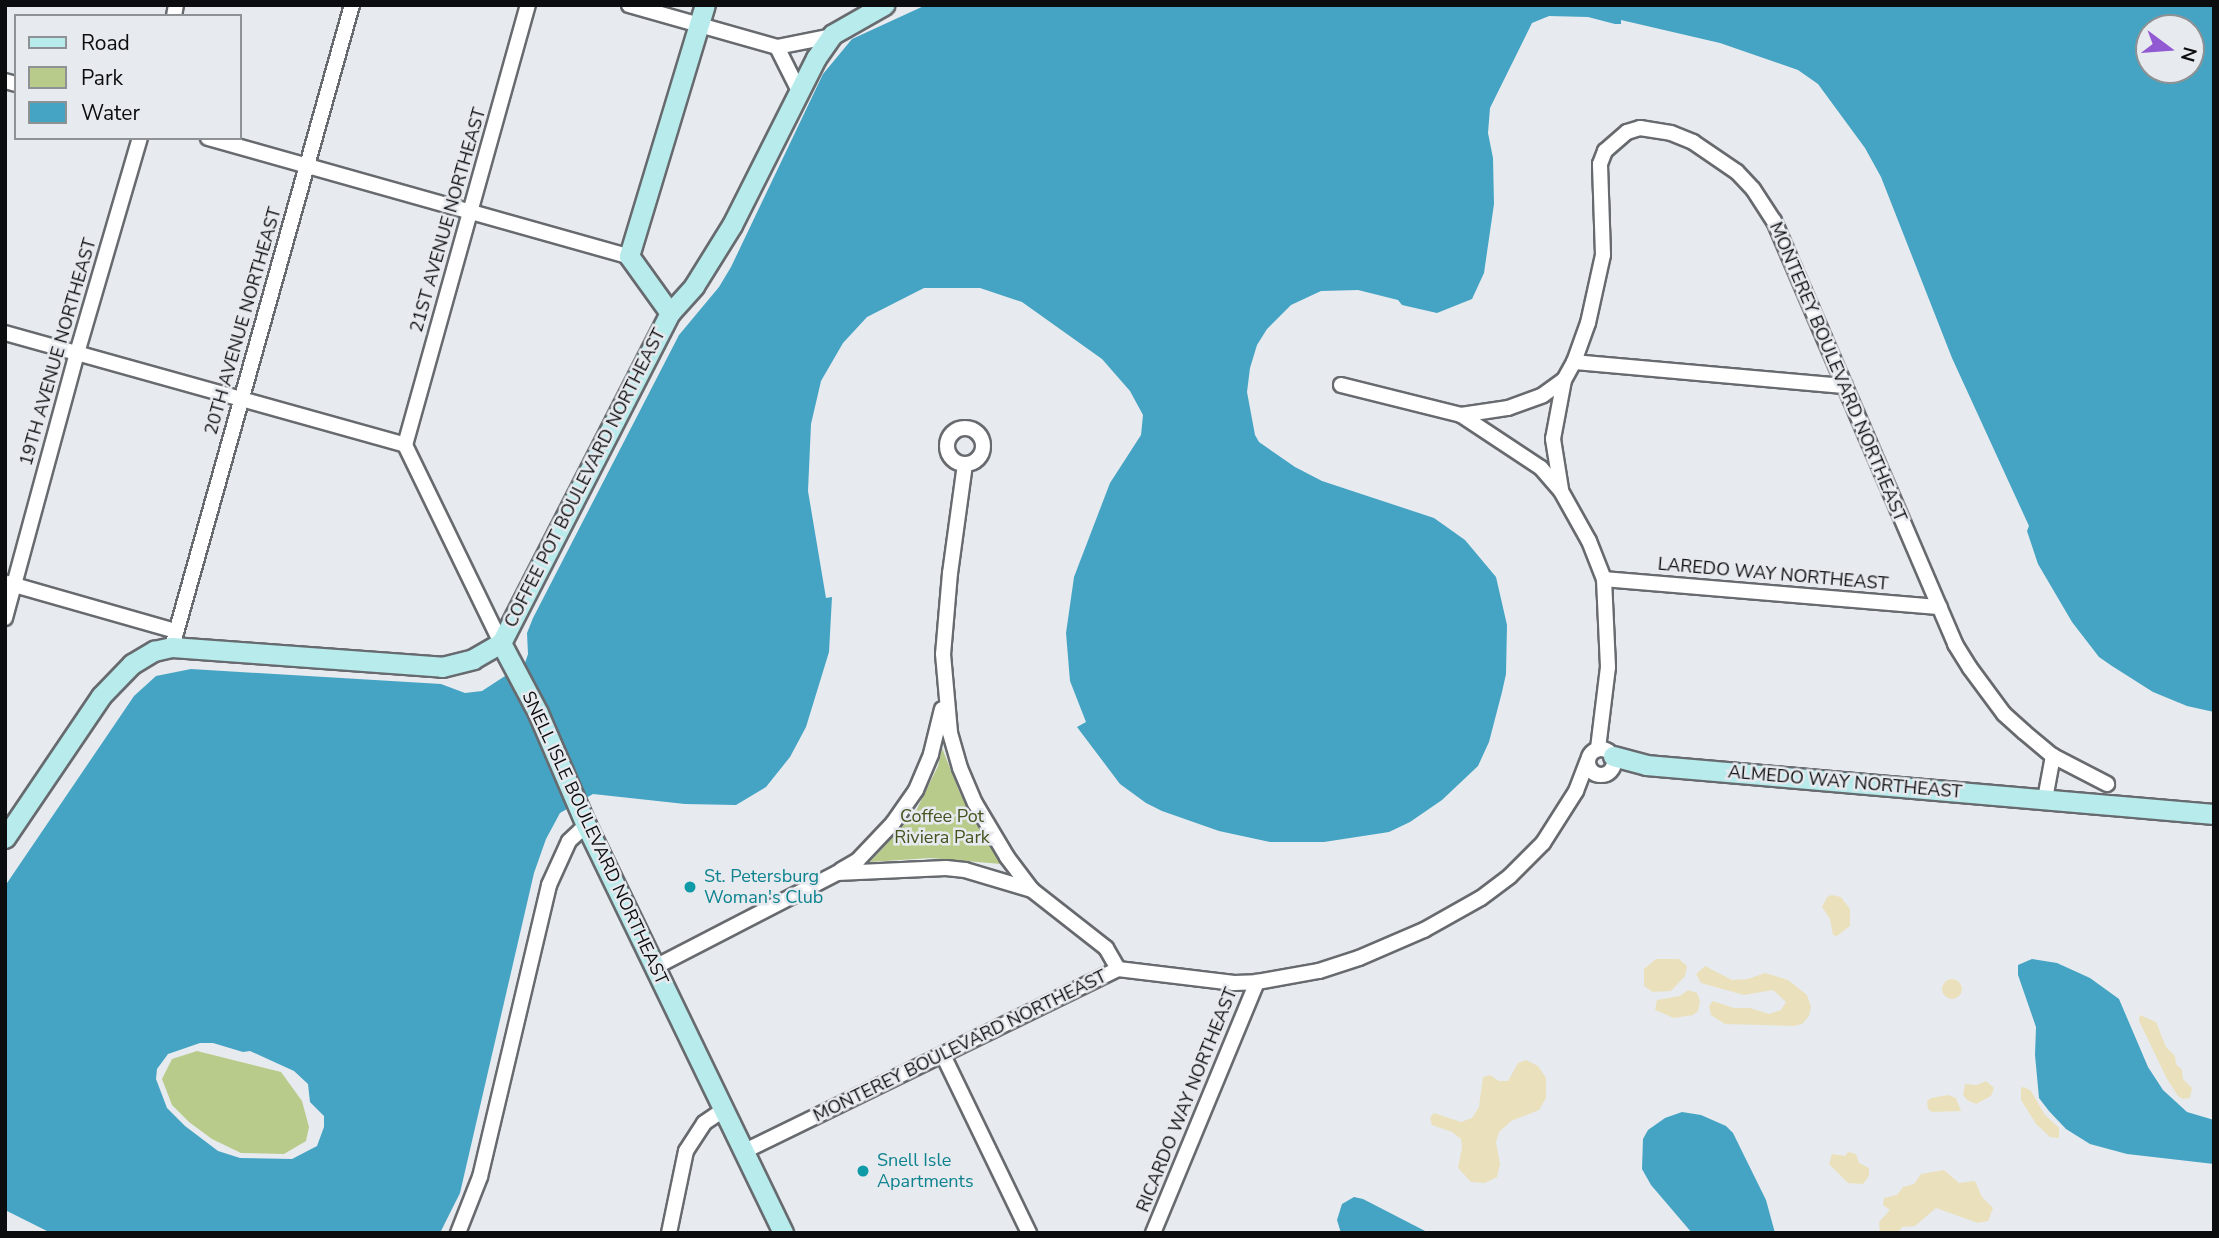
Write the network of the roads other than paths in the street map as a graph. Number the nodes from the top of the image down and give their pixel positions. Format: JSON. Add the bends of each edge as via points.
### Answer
{"nodes":[{"id":1,"x":352,"y":5,"type":"edge"},
{"id":2,"x":528,"y":5,"type":"edge"},
{"id":3,"x":629,"y":5,"type":"edge"},
{"id":4,"x":705,"y":5,"type":"edge"},
{"id":5,"x":884,"y":5,"type":"edge"},
{"id":6,"x":699,"y":25,"type":"junction"},
{"id":7,"x":832,"y":36,"type":"junction"},
{"id":8,"x":777,"y":47,"type":"junction"},
{"id":9,"x":799,"y":91,"type":"junction"},
{"id":10,"x":138,"y":140,"type":"edge"},
{"id":11,"x":215,"y":140,"type":"edge"},
{"id":12,"x":307,"y":166,"type":"junction"},
{"id":13,"x":470,"y":212,"type":"junction"},
{"id":14,"x":629,"y":256,"type":"junction"},
{"id":15,"x":670,"y":313,"type":"junction"},
{"id":16,"x":5,"y":333,"type":"edge"},
{"id":17,"x":77,"y":353,"type":"junction"},
{"id":18,"x":1574,"y":362,"type":"junction"},
{"id":19,"x":1564,"y":380,"type":"junction"},
{"id":20,"x":1341,"y":385,"type":"dead end"},
{"id":21,"x":1845,"y":386,"type":"junction"},
{"id":22,"x":241,"y":399,"type":"junction"},
{"id":23,"x":1461,"y":415,"type":"junction"},
{"id":24,"x":405,"y":445,"type":"junction"},
{"id":25,"x":965,"y":464,"type":"dead end"},
{"id":26,"x":1562,"y":491,"type":"junction"},
{"id":27,"x":1604,"y":579,"type":"junction"},
{"id":28,"x":10,"y":584,"type":"edge"},
{"id":29,"x":1940,"y":607,"type":"junction"},
{"id":30,"x":5,"y":618,"type":"edge"},
{"id":31,"x":174,"y":639,"type":"junction"},
{"id":32,"x":501,"y":643,"type":"junction"},
{"id":33,"x":945,"y":692,"type":"junction"},
{"id":34,"x":2053,"y":756,"type":"junction"},
{"id":35,"x":1604,"y":762,"type":"junction"},
{"id":36,"x":2107,"y":784,"type":"dead end"},
{"id":37,"x":1576,"y":791,"type":"junction"},
{"id":38,"x":2045,"y":799,"type":"junction"},
{"id":39,"x":2214,"y":814,"type":"edge"},
{"id":40,"x":586,"y":825,"type":"junction"},
{"id":41,"x":5,"y":838,"type":"edge"},
{"id":42,"x":837,"y":873,"type":"junction"},
{"id":43,"x":1032,"y":890,"type":"junction"},
{"id":44,"x":655,"y":967,"type":"junction"},
{"id":45,"x":1118,"y":969,"type":"junction"},
{"id":46,"x":1257,"y":982,"type":"junction"},
{"id":47,"x":943,"y":1055,"type":"junction"},
{"id":48,"x":723,"y":1110,"type":"junction"},
{"id":49,"x":745,"y":1151,"type":"junction"},
{"id":50,"x":458,"y":1233,"type":"edge"},
{"id":51,"x":669,"y":1233,"type":"edge"},
{"id":52,"x":783,"y":1233,"type":"edge"},
{"id":53,"x":1028,"y":1233,"type":"edge"},
{"id":54,"x":1153,"y":1233,"type":"edge"}],
"edges":[{"from":1,"to":12,"type":"street","name":"20TH AVENUE NORTHEAST"},
{"from":2,"to":13,"type":"street","name":"21ST AVENUE NORTHEAST"},
{"from":3,"to":6,"type":"street"},
{"from":4,"to":6,"type":"street"},
{"from":5,"to":7,"type":"street","name":"COFFEE POT BOULEVARD NORTHEAST"},
{"from":6,"to":8,"type":"street"},
{"from":6,"to":14,"type":"street"},
{"from":7,"to":8,"type":"street"},
{"from":7,"to":9,"type":"street","name":"COFFEE POT BOULEVARD NORTHEAST"},
{"from":8,"to":9,"type":"street"},
{"from":9,"to":15,"type":"street","name":"COFFEE POT BOULEVARD NORTHEAST","via":[[719,248]]},
{"from":10,"to":17,"type":"street","name":"19TH AVENUE NORTHEAST"},
{"from":11,"to":12,"type":"street"},
{"from":12,"to":13,"type":"street"},
{"from":12,"to":22,"type":"street","name":"20TH AVENUE NORTHEAST"},
{"from":13,"to":14,"type":"street"},
{"from":13,"to":24,"type":"street","name":"21ST AVENUE NORTHEAST"},
{"from":14,"to":15,"type":"street"},
{"from":15,"to":32,"type":"street","name":"COFFEE POT BOULEVARD NORTHEAST"},
{"from":16,"to":17,"type":"street"},
{"from":17,"to":22,"type":"street"},
{"from":17,"to":28,"type":"street","name":"19TH AVENUE NORTHEAST"},
{"from":18,"to":19,"type":"street","name":"MONTEREY BOULEVARD NORTHEAST"},
{"from":18,"to":21,"type":"street"},
{"from":18,"to":21,"type":"street","name":"MONTEREY BOULEVARD NORTHEAST","via":[[1603,255],[1600,164],[1605,151],[1627,132],[1653,128],[1693,142],[1727,164],[1753,189],[1774,221]]},
{"from":19,"to":23,"type":"street","via":[[1526,402]]},
{"from":19,"to":26,"type":"street","name":"MONTEREY BOULEVARD NORTHEAST","via":[[1553,439]]},
{"from":20,"to":23,"type":"street"},
{"from":21,"to":29,"type":"street","name":"MONTEREY BOULEVARD NORTHEAST"},
{"from":22,"to":24,"type":"street"},
{"from":22,"to":31,"type":"street","name":"20TH AVENUE NORTHEAST"},
{"from":23,"to":26,"type":"street","name":"MONTEREY BOULEVARD NORTHEAST","via":[[1541,468]]},
{"from":24,"to":32,"type":"street","name":"SNELL ISLE BOULEVARD NORTHEAST"},
{"from":25,"to":33,"type":"street","via":[[948,587]]},
{"from":26,"to":27,"type":"street","name":"MONTEREY BOULEVARD NORTHEAST"},
{"from":27,"to":29,"type":"street","name":"LAREDO WAY NORTHEAST"},
{"from":27,"to":35,"type":"street","name":"MONTEREY BOULEVARD NORTHEAST","via":[[1608,667]]},
{"from":28,"to":30,"type":"street","name":"19TH AVENUE NORTHEAST"},
{"from":28,"to":31,"type":"street"},
{"from":29,"to":34,"type":"street","name":"MONTEREY BOULEVARD NORTHEAST","via":[[1955,644],[1982,687],[2004,714]]},
{"from":31,"to":32,"type":"street","name":"COFFEE POT BOULEVARD NORTHEAST","via":[[442,667],[472,659]]},
{"from":31,"to":41,"type":"street","name":"COFFEE POT BOULEVARD NORTHEAST","via":[[144,655],[117,678]]},
{"from":32,"to":40,"type":"street","name":"SNELL ISLE BOULEVARD NORTHEAST","via":[[538,713]]},
{"from":33,"to":42,"type":"street","via":[[931,754],[916,790],[858,860]]},
{"from":33,"to":43,"type":"street","via":[[950,733],[967,788],[1007,858]]},
{"from":34,"to":36,"type":"street","name":"MONTEREY BOULEVARD NORTHEAST"},
{"from":34,"to":38,"type":"street"},
{"from":35,"to":37,"type":"street","name":"MONTEREY BOULEVARD NORTHEAST"},
{"from":35,"to":37,"type":"street","name":"MONTEREY BOULEVARD NORTHEAST","via":[[1590,753]]},
{"from":35,"to":38,"type":"street","name":"ALMEDO WAY NORTHEAST"},
{"from":37,"to":46,"type":"street","name":"MONTEREY BOULEVARD NORTHEAST","via":[[1543,843],[1481,898],[1424,930],[1359,958]]},
{"from":38,"to":39,"type":"street"},
{"from":40,"to":44,"type":"street","name":"SNELL ISLE BOULEVARD NORTHEAST"},
{"from":40,"to":50,"type":"street","via":[[569,841],[549,885],[480,1177]]},
{"from":42,"to":43,"type":"street","via":[[946,868]]},
{"from":42,"to":44,"type":"street"},
{"from":43,"to":45,"type":"street","via":[[1106,948]]},
{"from":44,"to":48,"type":"street","name":"SNELL ISLE BOULEVARD NORTHEAST"},
{"from":45,"to":46,"type":"street","name":"MONTEREY BOULEVARD NORTHEAST"},
{"from":45,"to":47,"type":"street","name":"MONTEREY BOULEVARD NORTHEAST"},
{"from":46,"to":54,"type":"street","name":"RICARDO WAY NORTHEAST"},
{"from":47,"to":49,"type":"street","name":"MONTEREY BOULEVARD NORTHEAST"},
{"from":47,"to":53,"type":"street"},
{"from":48,"to":49,"type":"street","name":"SNELL ISLE BOULEVARD NORTHEAST"},
{"from":48,"to":51,"type":"street","via":[[699,1129],[686,1151]]},
{"from":49,"to":52,"type":"street","name":"SNELL ISLE BOULEVARD NORTHEAST"}]}
